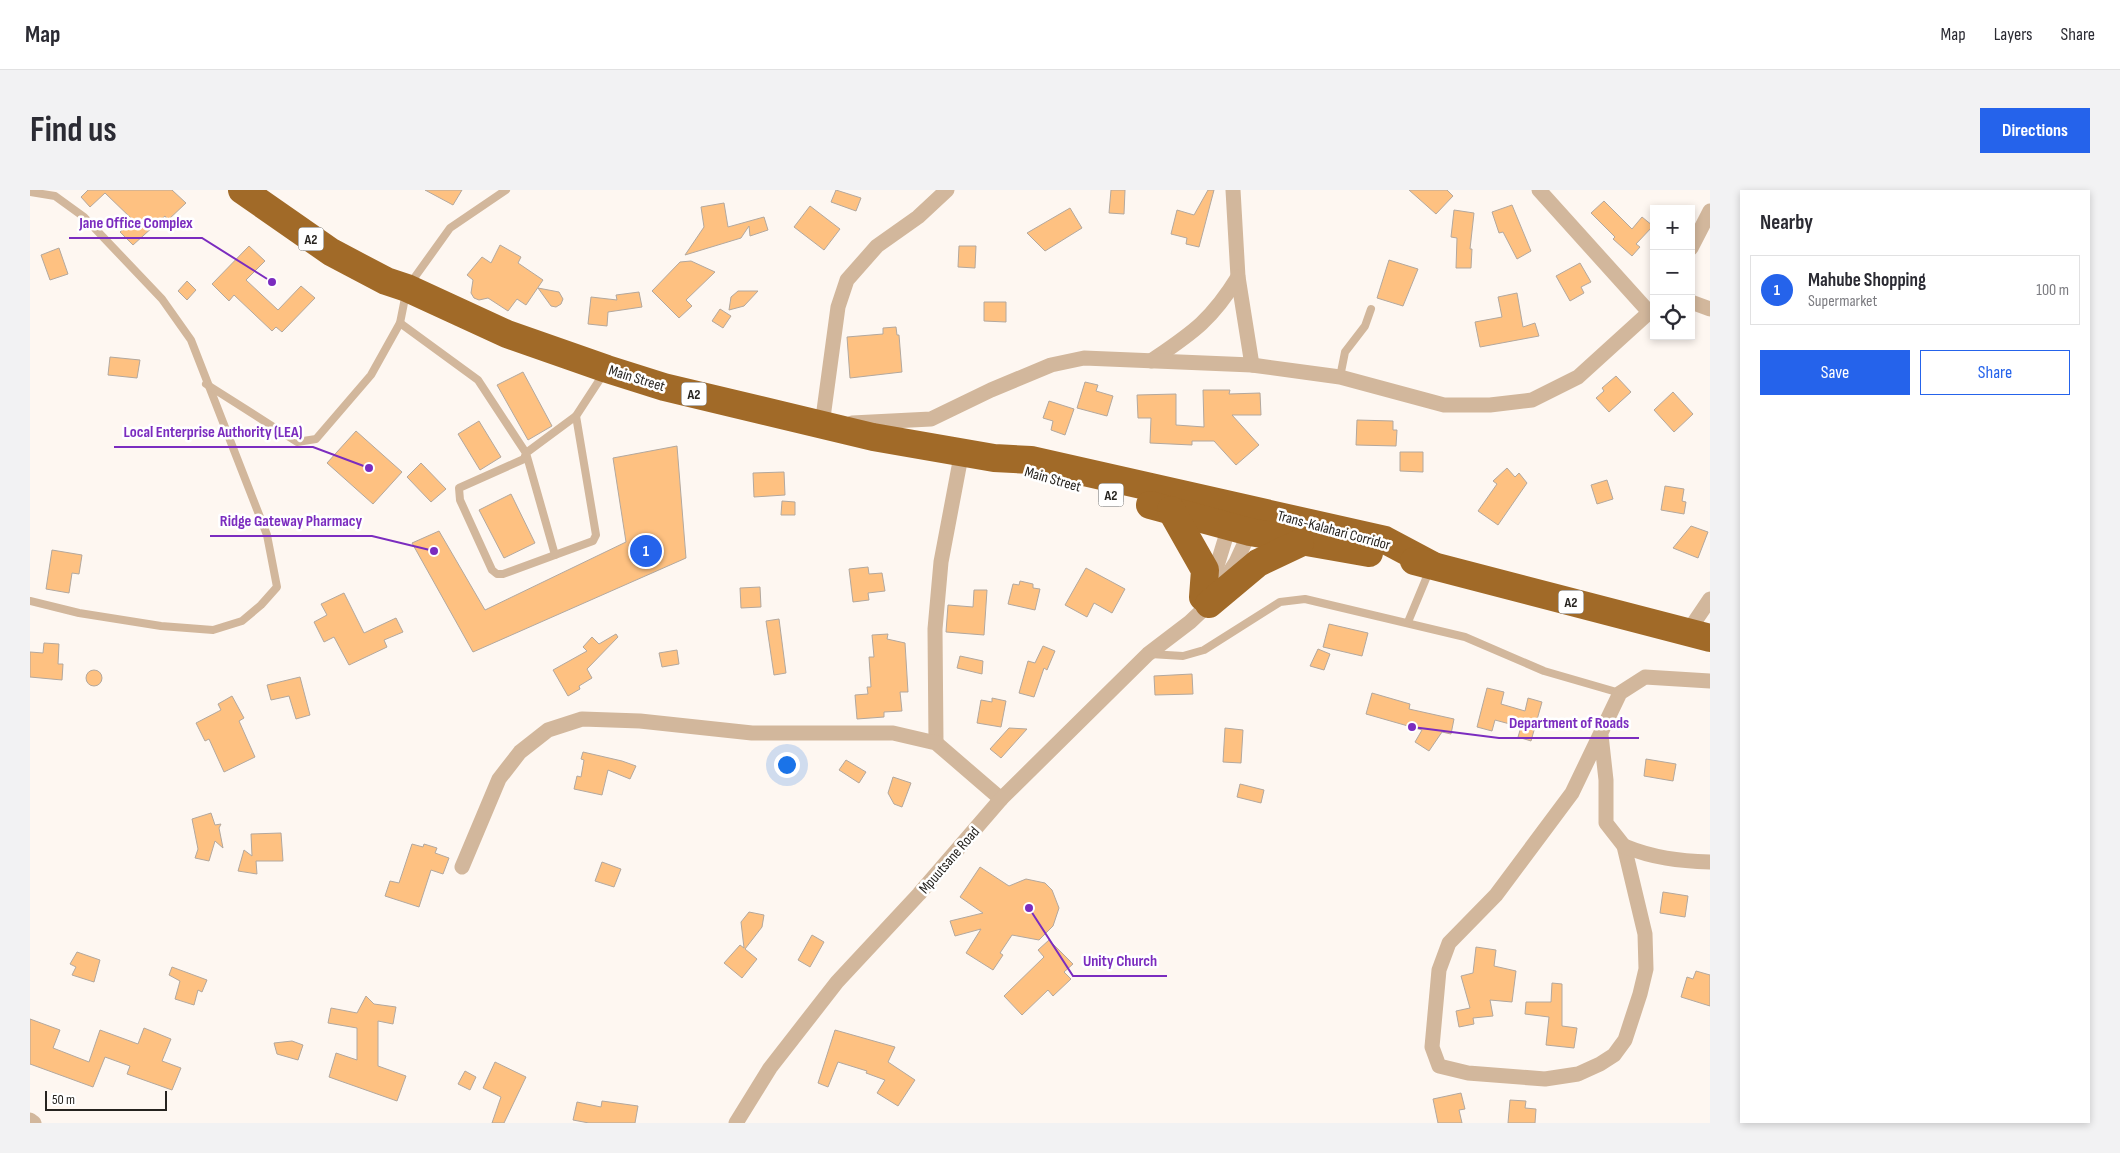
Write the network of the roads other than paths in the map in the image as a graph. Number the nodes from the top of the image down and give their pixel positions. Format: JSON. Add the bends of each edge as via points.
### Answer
{"nodes":[{"id":1,"x":242,"y":190,"type":"edge"},
{"id":2,"x":506,"y":190,"type":"edge"},
{"id":3,"x":947,"y":190,"type":"edge"},
{"id":4,"x":1233,"y":190,"type":"edge"},
{"id":5,"x":270,"y":191,"type":"edge"},
{"id":6,"x":1543,"y":191,"type":"edge"},
{"id":7,"x":30,"y":192,"type":"edge"},
{"id":8,"x":1710,"y":211,"type":"edge"},
{"id":9,"x":1695,"y":240,"type":"edge"},
{"id":10,"x":1238,"y":278,"type":"junction"},
{"id":11,"x":396,"y":284,"type":"junction"},
{"id":12,"x":1695,"y":303,"type":"edge"},
{"id":13,"x":1650,"y":308,"type":"edge"},
{"id":14,"x":1371,"y":309,"type":"dead end"},
{"id":15,"x":1710,"y":309,"type":"edge"},
{"id":16,"x":1650,"y":312,"type":"edge"},
{"id":17,"x":400,"y":323,"type":"junction"},
{"id":18,"x":1151,"y":361,"type":"junction"},
{"id":19,"x":1252,"y":365,"type":"junction"},
{"id":20,"x":607,"y":369,"type":"junction"},
{"id":21,"x":1340,"y":377,"type":"junction"},
{"id":22,"x":206,"y":384,"type":"junction"},
{"id":23,"x":576,"y":416,"type":"junction"},
{"id":24,"x":822,"y":425,"type":"junction"},
{"id":25,"x":962,"y":451,"type":"junction"},
{"id":26,"x":526,"y":453,"type":"junction"},
{"id":27,"x":994,"y":458,"type":"junction"},
{"id":28,"x":1171,"y":510,"type":"junction"},
{"id":29,"x":1243,"y":519,"type":"junction"},
{"id":30,"x":1300,"y":543,"type":"junction"},
{"id":31,"x":555,"y":555,"type":"junction"},
{"id":32,"x":1432,"y":564,"type":"junction"},
{"id":33,"x":1710,"y":599,"type":"edge"},
{"id":34,"x":30,"y":601,"type":"edge"},
{"id":35,"x":1200,"y":608,"type":"junction"},
{"id":36,"x":1408,"y":622,"type":"junction"},
{"id":37,"x":1699,"y":636,"type":"edge"},
{"id":38,"x":1148,"y":654,"type":"junction"},
{"id":39,"x":1710,"y":681,"type":"edge"},
{"id":40,"x":1620,"y":693,"type":"junction"},
{"id":41,"x":1601,"y":735,"type":"junction"},
{"id":42,"x":936,"y":743,"type":"junction"},
{"id":43,"x":1001,"y":799,"type":"junction"},
{"id":44,"x":1624,"y":846,"type":"junction"},
{"id":45,"x":1710,"y":862,"type":"edge"},
{"id":46,"x":462,"y":867,"type":"dead end"},
{"id":47,"x":30,"y":1120,"type":"edge"},
{"id":48,"x":34,"y":1123,"type":"edge"},
{"id":49,"x":736,"y":1123,"type":"edge"}],
"edges":[{"from":1,"to":11,"type":"highway","name":"Main Street","number":"A2","via":[[331,252]]},
{"from":2,"to":11,"type":"lane","via":[[450,228]]},
{"from":3,"to":24,"type":"street","via":[[918,217],[877,246],[848,280],[838,307]]},
{"from":4,"to":10,"type":"street"},
{"from":5,"to":11,"type":"highway","name":"Main Street","number":"A2"},
{"from":6,"to":13,"type":"street"},
{"from":7,"to":22,"type":"lane","via":[[55,196],[69,204],[162,299],[191,340],[201,360]]},
{"from":8,"to":9,"type":"street"},
{"from":10,"to":18,"type":"street","via":[[1221,306],[1197,330]]},
{"from":10,"to":19,"type":"street"},
{"from":11,"to":17,"type":"lane"},
{"from":11,"to":20,"type":"highway","name":"Main Street","number":"A2","via":[[507,334]]},
{"from":12,"to":15,"type":"street"},
{"from":14,"to":21,"type":"lane","via":[[1365,326],[1345,352]]},
{"from":16,"to":21,"type":"street","via":[[1578,376],[1532,400],[1490,405],[1444,405]]},
{"from":17,"to":22,"type":"lane","via":[[372,374],[316,439],[297,442]]},
{"from":17,"to":26,"type":"lane","via":[[478,380]]},
{"from":18,"to":19,"type":"street"},
{"from":18,"to":24,"type":"street","via":[[1084,358],[1051,364],[931,419]]},
{"from":19,"to":21,"type":"street"},
{"from":20,"to":23,"type":"lane"},
{"from":20,"to":24,"type":"highway","name":"Main Street","number":"A2","via":[[664,387]]},
{"from":22,"to":34,"type":"lane","via":[[267,535],[277,587],[242,621],[213,630],[161,626],[79,613]]},
{"from":23,"to":26,"type":"lane"},
{"from":23,"to":31,"type":"lane","via":[[596,535],[593,541]]},
{"from":24,"to":25,"type":"highway","name":"Main Street","number":"A2"},
{"from":25,"to":27,"type":"highway","name":"Main Street","number":"A2"},
{"from":25,"to":42,"type":"street","via":[[942,562],[935,629]]},
{"from":26,"to":31,"type":"lane"},
{"from":26,"to":31,"type":"lane","via":[[524,459],[459,488],[458,494],[492,570],[497,574]]},
{"from":27,"to":28,"type":"highway","name":"Main Street","number":"A2","via":[[1028,474]]},
{"from":27,"to":29,"type":"highway","name":"Main Street","number":"A2","via":[[1031,460]]},
{"from":28,"to":29,"type":"highway","name":"Main Street","number":"A2"},
{"from":28,"to":35,"type":"highway","via":[[1205,570]]},
{"from":29,"to":30,"type":"highway","name":"Trans-Kalahari Corridor","number":"A2"},
{"from":29,"to":32,"type":"highway","name":"Trans-Kalahari Corridor","number":"A2","via":[[1385,540]]},
{"from":29,"to":35,"type":"street","name":"Mpuutsane Road","via":[[1216,569]]},
{"from":30,"to":32,"type":"highway","name":"Trans-Kalahari Corridor","number":"A2"},
{"from":30,"to":35,"type":"highway","via":[[1258,563]]},
{"from":32,"to":36,"type":"lane"},
{"from":32,"to":37,"type":"highway","name":"Trans-Kalahari Corridor","number":"A2"},
{"from":33,"to":37,"type":"street"},
{"from":35,"to":38,"type":"street","name":"Mpuutsane Road"},
{"from":36,"to":38,"type":"lane","via":[[1305,599],[1280,602],[1204,650],[1183,656]]},
{"from":36,"to":40,"type":"lane","via":[[1465,637],[1544,670]]},
{"from":38,"to":43,"type":"street","name":"Mpuutsane Road"},
{"from":39,"to":40,"type":"street","via":[[1645,677]]},
{"from":40,"to":41,"type":"street"},
{"from":41,"to":44,"type":"street","via":[[1606,823]]},
{"from":41,"to":44,"type":"street","via":[[1572,793],[1529,853],[1496,895],[1449,943],[1439,970],[1432,1040],[1439,1066],[1468,1073],[1545,1079],[1578,1074],[1614,1055],[1624,1040],[1646,969],[1644,934]]},
{"from":42,"to":43,"type":"street"},
{"from":42,"to":46,"type":"street","via":[[893,733],[760,733],[640,721],[582,719],[548,730],[520,752],[499,779]]},
{"from":43,"to":49,"type":"street","name":"Mpuutsane Road","via":[[837,982],[770,1068]]},
{"from":44,"to":45,"type":"street","via":[[1647,856]]},
{"from":47,"to":48,"type":"street"}]}
